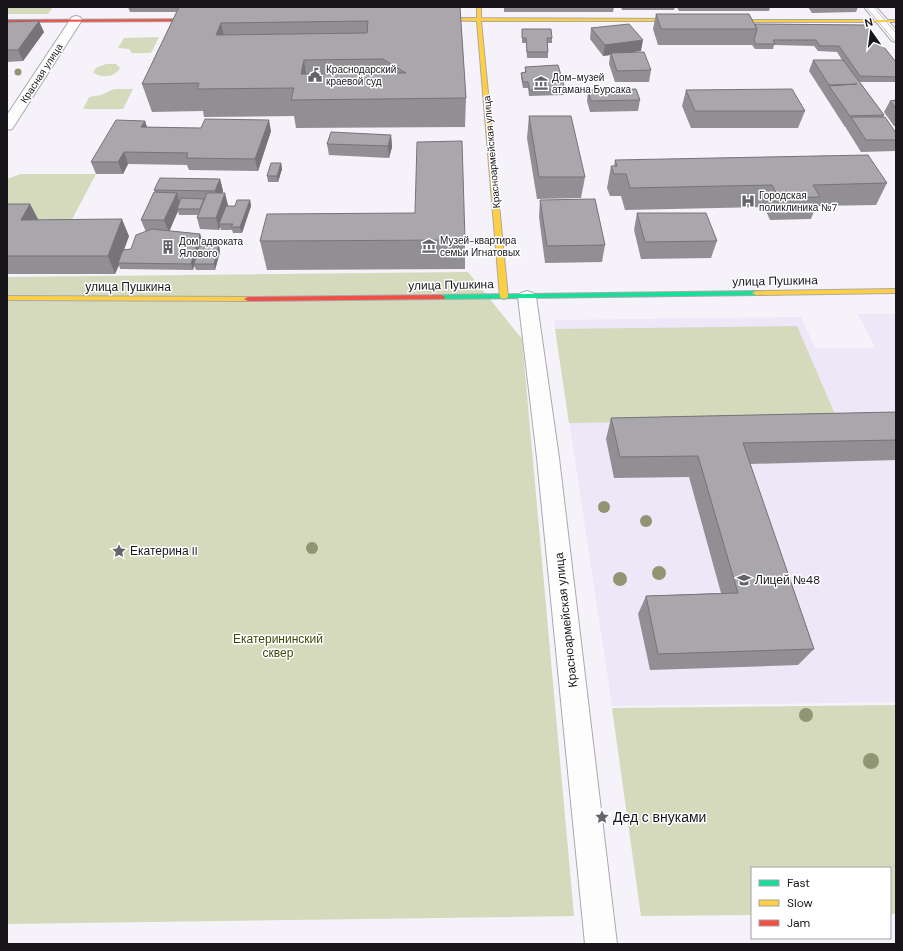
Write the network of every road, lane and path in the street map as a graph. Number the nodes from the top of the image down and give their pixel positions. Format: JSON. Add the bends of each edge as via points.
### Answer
{"nodes":[{"id":1,"x":479,"y":7,"type":"edge"},
{"id":2,"x":870,"y":7,"type":"edge"},
{"id":3,"x":76,"y":17,"type":"junction"},
{"id":4,"x":425,"y":19,"type":"edge"},
{"id":5,"x":479,"y":19,"type":"junction"},
{"id":6,"x":214,"y":20,"type":"edge"},
{"id":7,"x":694,"y":20,"type":"edge"},
{"id":8,"x":710,"y":20,"type":"edge"},
{"id":9,"x":7,"y":21,"type":"edge"},
{"id":10,"x":882,"y":21,"type":"junction"},
{"id":11,"x":896,"y":22,"type":"edge"},
{"id":12,"x":896,"y":38,"type":"edge"},
{"id":13,"x":7,"y":126,"type":"edge"},
{"id":14,"x":896,"y":291,"type":"edge"},
{"id":15,"x":516,"y":297,"type":"junction"},
{"id":16,"x":7,"y":298,"type":"edge"},
{"id":17,"x":601,"y":944,"type":"edge"}],
"edges":[{"from":1,"to":5,"type":"street","name":"Красноармейская улица"},
{"from":2,"to":10,"type":"street"},
{"from":3,"to":6,"type":"street"},
{"from":3,"to":9,"type":"street"},
{"from":3,"to":13,"type":"street","name":"Красная улица"},
{"from":4,"to":5,"type":"street"},
{"from":5,"to":7,"type":"street"},
{"from":5,"to":15,"type":"street","name":"Красноармейская улица"},
{"from":8,"to":10,"type":"street"},
{"from":10,"to":11,"type":"street"},
{"from":10,"to":12,"type":"street"},
{"from":14,"to":15,"type":"street","name":"улица Пушкина"},
{"from":15,"to":16,"type":"street","name":"улица Пушкина","via":[[192,300]]},
{"from":15,"to":17,"type":"street","name":"Красноармейская улица","via":[[548,458]]}]}
